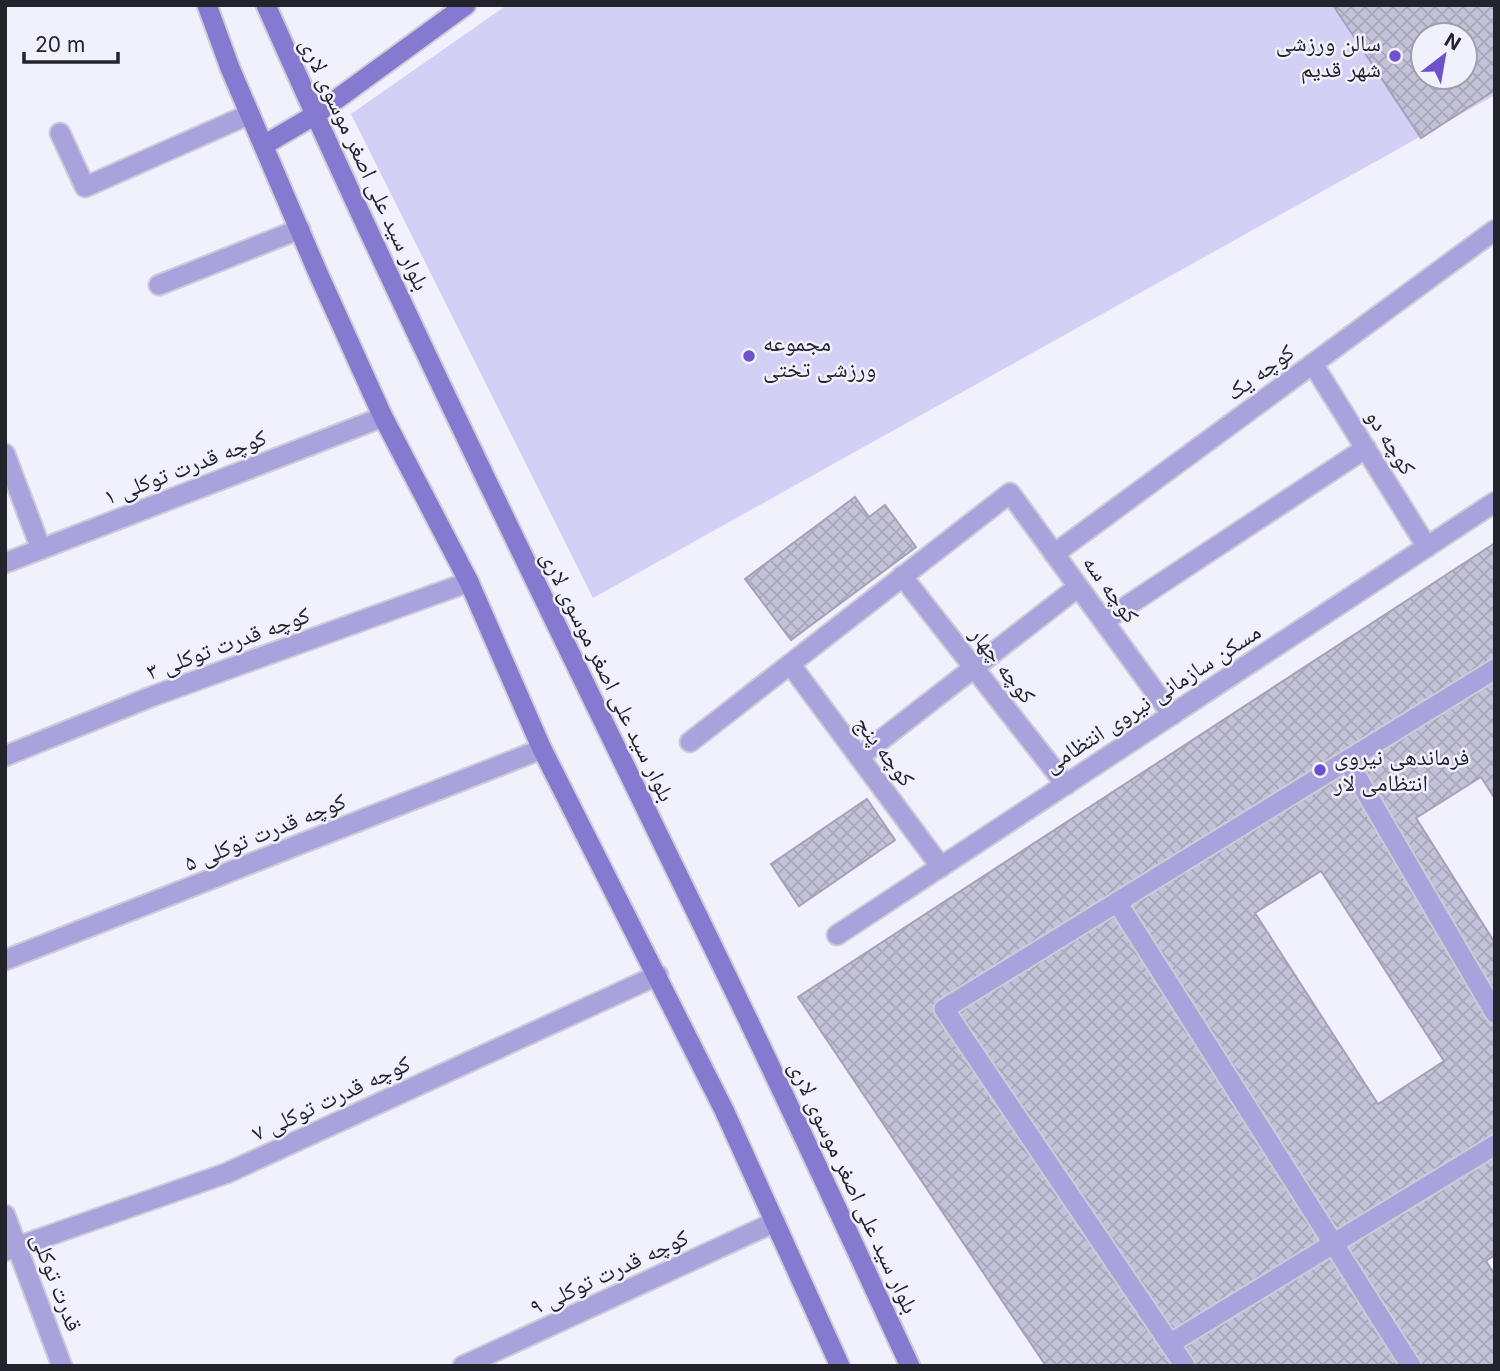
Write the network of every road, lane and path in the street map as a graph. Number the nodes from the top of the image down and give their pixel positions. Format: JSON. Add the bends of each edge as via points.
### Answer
{"nodes":[{"id":1,"x":207,"y":5,"type":"edge"},
{"id":2,"x":266,"y":5,"type":"edge"},
{"id":3,"x":466,"y":5,"type":"edge"},
{"id":4,"x":250,"y":114,"type":"junction"},
{"id":5,"x":315,"y":116,"type":"junction"},
{"id":6,"x":60,"y":133,"type":"dead end"},
{"id":7,"x":264,"y":145,"type":"junction"},
{"id":8,"x":300,"y":229,"type":"junction"},
{"id":9,"x":1495,"y":230,"type":"edge"},
{"id":10,"x":159,"y":285,"type":"dead end"},
{"id":11,"x":1313,"y":364,"type":"junction"},
{"id":12,"x":383,"y":417,"type":"junction"},
{"id":13,"x":1366,"y":448,"type":"junction"},
{"id":14,"x":5,"y":454,"type":"edge"},
{"id":15,"x":1495,"y":502,"type":"edge"},
{"id":16,"x":1427,"y":547,"type":"junction"},
{"id":17,"x":41,"y":549,"type":"junction"},
{"id":18,"x":1054,"y":554,"type":"junction"},
{"id":19,"x":5,"y":563,"type":"edge"},
{"id":20,"x":902,"y":576,"type":"junction"},
{"id":21,"x":469,"y":582,"type":"junction"},
{"id":22,"x":1079,"y":587,"type":"junction"},
{"id":23,"x":1104,"y":621,"type":"junction"},
{"id":24,"x":790,"y":664,"type":"junction"},
{"id":25,"x":973,"y":667,"type":"junction"},
{"id":26,"x":1495,"y":669,"type":"edge"},
{"id":27,"x":1172,"y":715,"type":"junction"},
{"id":28,"x":690,"y":742,"type":"dead end"},
{"id":29,"x":542,"y":749,"type":"junction"},
{"id":30,"x":5,"y":756,"type":"edge"},
{"id":31,"x":859,"y":757,"type":"junction"},
{"id":32,"x":1347,"y":760,"type":"junction"},
{"id":33,"x":1066,"y":785,"type":"junction"},
{"id":34,"x":942,"y":867,"type":"junction"},
{"id":35,"x":1117,"y":902,"type":"junction"},
{"id":36,"x":837,"y":935,"type":"dead end"},
{"id":37,"x":5,"y":960,"type":"edge"},
{"id":38,"x":658,"y":975,"type":"junction"},
{"id":39,"x":1495,"y":1013,"type":"edge"},
{"id":40,"x":1495,"y":1145,"type":"edge"},
{"id":41,"x":5,"y":1215,"type":"edge"},
{"id":42,"x":775,"y":1222,"type":"junction"},
{"id":43,"x":1333,"y":1244,"type":"junction"},
{"id":44,"x":11,"y":1249,"type":"edge"},
{"id":45,"x":1171,"y":1343,"type":"junction"},
{"id":46,"x":62,"y":1366,"type":"edge"},
{"id":47,"x":463,"y":1366,"type":"edge"},
{"id":48,"x":840,"y":1366,"type":"edge"},
{"id":49,"x":910,"y":1366,"type":"edge"},
{"id":50,"x":1185,"y":1366,"type":"edge"},
{"id":51,"x":1411,"y":1366,"type":"edge"}],
"edges":[{"from":1,"to":4,"type":"main road"},
{"from":2,"to":5,"type":"main road","name":"بلوار سید علی اصغر موسوی لاری"},
{"from":3,"to":5,"type":"main road"},
{"from":4,"to":6,"type":"street","via":[[85,187]]},
{"from":4,"to":7,"type":"main road"},
{"from":5,"to":7,"type":"main road"},
{"from":5,"to":49,"type":"main road","name":"بلوار سید علی اصغر موسوی لاری"},
{"from":7,"to":8,"type":"main road"},
{"from":8,"to":10,"type":"street"},
{"from":8,"to":12,"type":"main road"},
{"from":9,"to":11,"type":"street","name":"کوچه یک"},
{"from":11,"to":13,"type":"street","name":"کوچه دو"},
{"from":11,"to":18,"type":"street","name":"کوچه یک"},
{"from":12,"to":17,"type":"street","name":"کوچه قدرت توکلی ۱"},
{"from":12,"to":21,"type":"main road"},
{"from":13,"to":16,"type":"street","name":"کوچه دو"},
{"from":13,"to":23,"type":"street"},
{"from":14,"to":17,"type":"street"},
{"from":15,"to":16,"type":"street","name":"مسکن سازمانی نیروی انتظامی"},
{"from":16,"to":27,"type":"street","name":"مسکن سازمانی نیروی انتظامی"},
{"from":17,"to":19,"type":"street","name":"کوچه قدرت توکلی ۱"},
{"from":18,"to":20,"type":"street","name":"کوچه سه","via":[[1010,492]]},
{"from":18,"to":22,"type":"street","name":"کوچه سه"},
{"from":20,"to":24,"type":"street"},
{"from":20,"to":25,"type":"street","name":"کوچه چهار"},
{"from":21,"to":29,"type":"main road"},
{"from":21,"to":30,"type":"street","name":"کوچه قدرت توکلی ۳","via":[[153,696]]},
{"from":22,"to":23,"type":"street","name":"کوچه سه"},
{"from":22,"to":25,"type":"street"},
{"from":23,"to":27,"type":"street","name":"کوچه سه"},
{"from":24,"to":28,"type":"street"},
{"from":24,"to":31,"type":"street","name":"کوچه پنج"},
{"from":25,"to":31,"type":"street"},
{"from":25,"to":33,"type":"street","name":"کوچه چهار"},
{"from":26,"to":32,"type":"street"},
{"from":27,"to":33,"type":"street","name":"مسکن سازمانی نیروی انتظامی"},
{"from":29,"to":37,"type":"street","name":"کوچه قدرت توکلی ۵"},
{"from":29,"to":38,"type":"main road"},
{"from":31,"to":34,"type":"street","name":"کوچه پنج"},
{"from":32,"to":35,"type":"street"},
{"from":32,"to":39,"type":"street"},
{"from":33,"to":34,"type":"street","name":"مسکن سازمانی نیروی انتظامی"},
{"from":34,"to":36,"type":"street","name":"مسکن سازمانی نیروی انتظامی"},
{"from":35,"to":43,"type":"street"},
{"from":35,"to":45,"type":"street","via":[[944,1009]]},
{"from":38,"to":42,"type":"main road"},
{"from":38,"to":44,"type":"street","name":"کوچه قدرت توکلی ۷","via":[[227,1173]]},
{"from":40,"to":43,"type":"street"},
{"from":41,"to":44,"type":"street","name":"قدرت توکلی"},
{"from":42,"to":47,"type":"street","name":"کوچه قدرت توکلی ۹"},
{"from":42,"to":48,"type":"main road"},
{"from":43,"to":45,"type":"street"},
{"from":43,"to":51,"type":"street"},
{"from":44,"to":46,"type":"street","name":"قدرت توکلی"},
{"from":45,"to":50,"type":"street"}]}
